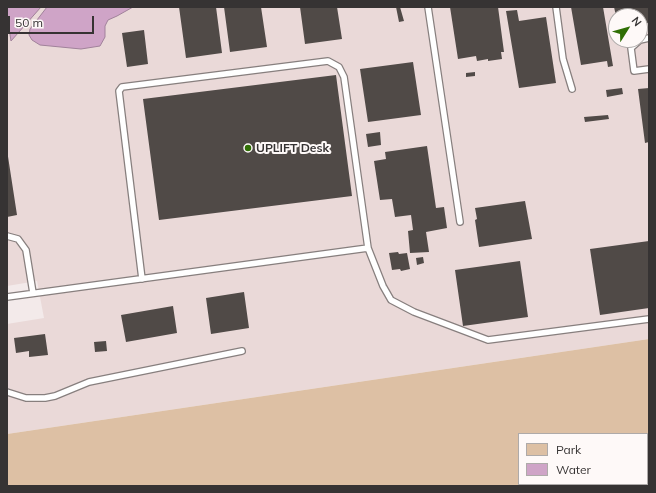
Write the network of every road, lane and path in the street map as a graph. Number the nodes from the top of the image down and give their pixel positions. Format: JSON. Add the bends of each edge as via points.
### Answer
{"nodes":[{"id":1,"x":428,"y":7,"type":"edge"},
{"id":2,"x":556,"y":7,"type":"edge"},
{"id":3,"x":649,"y":38,"type":"edge"},
{"id":4,"x":649,"y":69,"type":"edge"},
{"id":5,"x":572,"y":89,"type":"dead end"},
{"id":6,"x":460,"y":222,"type":"dead end"},
{"id":7,"x":7,"y":236,"type":"edge"},
{"id":8,"x":368,"y":248,"type":"junction"},
{"id":9,"x":142,"y":279,"type":"junction"},
{"id":10,"x":33,"y":293,"type":"junction"},
{"id":11,"x":7,"y":297,"type":"edge"},
{"id":12,"x":649,"y":319,"type":"edge"},
{"id":13,"x":242,"y":352,"type":"dead end"},
{"id":14,"x":7,"y":392,"type":"edge"}],
"edges":[{"from":1,"to":6,"type":"lane"},
{"from":2,"to":5,"type":"lane","via":[[563,59]]},
{"from":3,"to":4,"type":"lane","via":[[640,40],[631,48],[634,71]]},
{"from":7,"to":10,"type":"lane","via":[[18,239],[26,250]]},
{"from":8,"to":9,"type":"lane"},
{"from":8,"to":9,"type":"lane","via":[[344,78],[339,67],[328,61],[122,87],[119,91]]},
{"from":8,"to":12,"type":"lane","via":[[382,286],[391,300],[414,312],[488,340]]},
{"from":9,"to":10,"type":"lane"},
{"from":10,"to":11,"type":"lane"},
{"from":13,"to":14,"type":"lane","via":[[89,382],[45,398],[26,398]]}]}
